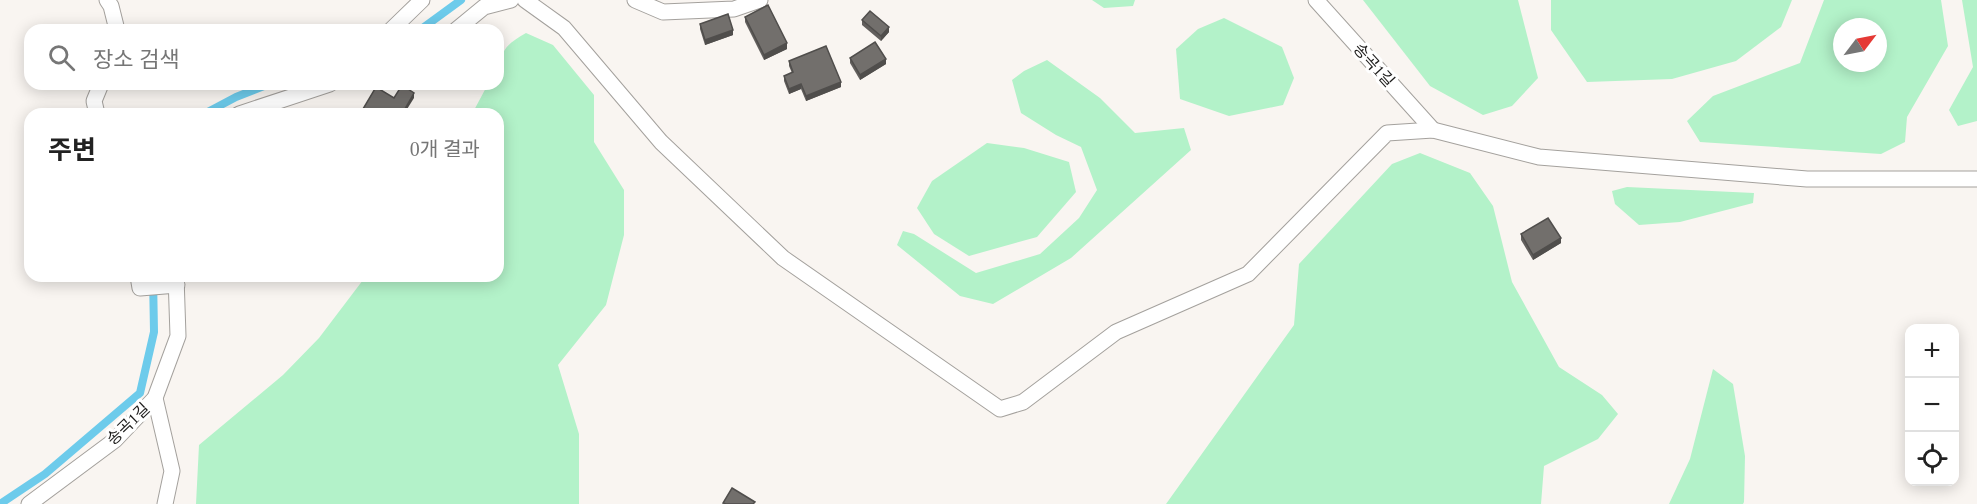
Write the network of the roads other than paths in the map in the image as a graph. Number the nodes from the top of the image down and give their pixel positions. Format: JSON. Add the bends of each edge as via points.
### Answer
{"nodes":[{"id":1,"x":107,"y":0,"type":"edge"},
{"id":2,"x":422,"y":0,"type":"edge"},
{"id":3,"x":511,"y":0,"type":"edge"},
{"id":4,"x":525,"y":0,"type":"edge"},
{"id":5,"x":635,"y":0,"type":"edge"},
{"id":6,"x":760,"y":0,"type":"edge"},
{"id":7,"x":1316,"y":0,"type":"edge"},
{"id":8,"x":116,"y":24,"type":"edge"},
{"id":9,"x":397,"y":24,"type":"edge"},
{"id":10,"x":463,"y":24,"type":"edge"},
{"id":11,"x":99,"y":90,"type":"edge"},
{"id":12,"x":312,"y":90,"type":"edge"},
{"id":13,"x":96,"y":108,"type":"edge"},
{"id":14,"x":257,"y":108,"type":"edge"},
{"id":15,"x":1432,"y":130,"type":"junction"},
{"id":16,"x":1977,"y":179,"type":"edge"},
{"id":17,"x":176,"y":282,"type":"edge"},
{"id":18,"x":155,"y":398,"type":"junction"},
{"id":19,"x":29,"y":504,"type":"edge"},
{"id":20,"x":165,"y":504,"type":"edge"}],
"edges":[{"from":1,"to":8,"type":"lane"},
{"from":2,"to":9,"type":"lane"},
{"from":3,"to":10,"type":"lane","via":[[484,7]]},
{"from":4,"to":15,"type":"lane","via":[[564,28],[661,142],[783,258],[1000,410],[1023,402],[1116,332],[1248,274],[1387,133]]},
{"from":5,"to":6,"type":"lane","via":[[663,12],[734,9]]},
{"from":7,"to":15,"type":"lane","name":"송곡1길"},
{"from":11,"to":13,"type":"lane"},
{"from":12,"to":14,"type":"lane"},
{"from":15,"to":16,"type":"lane","via":[[1539,157],[1807,179]]},
{"from":17,"to":18,"type":"lane","name":"송곡1길","via":[[178,336]]},
{"from":18,"to":19,"type":"lane","name":"송곡1길","via":[[115,440]]},
{"from":18,"to":20,"type":"lane","via":[[172,471]]}]}
